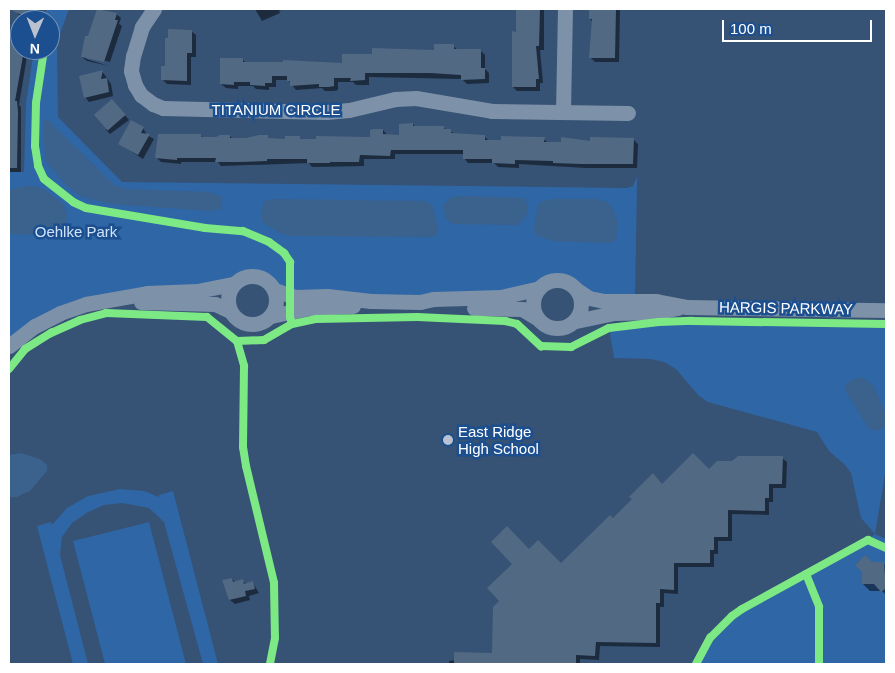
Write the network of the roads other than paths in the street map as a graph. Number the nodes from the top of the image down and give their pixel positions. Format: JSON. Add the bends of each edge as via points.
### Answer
{"nodes":[{"id":1,"x":154,"y":9,"type":"edge"},
{"id":2,"x":564,"y":9,"type":"edge"},
{"id":3,"x":563,"y":112,"type":"junction"},
{"id":4,"x":628,"y":113,"type":"dead end"},
{"id":5,"x":234,"y":284,"type":"junction"},
{"id":6,"x":539,"y":288,"type":"junction"},
{"id":7,"x":274,"y":290,"type":"junction"},
{"id":8,"x":577,"y":290,"type":"junction"},
{"id":9,"x":110,"y":299,"type":"junction"},
{"id":10,"x":371,"y":301,"type":"junction"},
{"id":11,"x":420,"y":302,"type":"junction"},
{"id":12,"x":687,"y":307,"type":"junction"},
{"id":13,"x":886,"y":310,"type":"edge"},
{"id":14,"x":230,"y":311,"type":"junction"},
{"id":15,"x":270,"y":316,"type":"junction"},
{"id":16,"x":537,"y":318,"type":"junction"},
{"id":17,"x":576,"y":320,"type":"junction"},
{"id":18,"x":9,"y":346,"type":"edge"}],
"edges":[{"from":1,"to":3,"type":"street","name":"TITANIUM CIRCLE","via":[[142,27],[131,71],[141,95],[163,108],[326,112],[416,98],[492,111]]},
{"from":2,"to":3,"type":"street"},
{"from":3,"to":4,"type":"street","name":"TITANIUM CIRCLE"},
{"from":5,"to":7,"type":"street","via":[[240,278],[256,276],[263,278]]},
{"from":5,"to":9,"type":"street","via":[[197,291],[147,293]]},
{"from":5,"to":14,"type":"street","via":[[228,297]]},
{"from":6,"to":8,"type":"street","via":[[559,280]]},
{"from":6,"to":11,"type":"street","via":[[501,297]]},
{"from":6,"to":16,"type":"street","via":[[533,303]]},
{"from":7,"to":10,"type":"street","via":[[296,296]]},
{"from":7,"to":15,"type":"street","via":[[276,303]]},
{"from":8,"to":12,"type":"street","name":"HARGIS PARKWAY","via":[[589,298],[605,301],[656,301]]},
{"from":8,"to":17,"type":"street","via":[[582,306]]},
{"from":9,"to":14,"type":"street","via":[[177,305],[215,304]]},
{"from":9,"to":18,"type":"street","via":[[60,313],[35,326]]},
{"from":10,"to":11,"type":"street"},
{"from":10,"to":15,"type":"street","via":[[357,306],[310,308]]},
{"from":11,"to":16,"type":"street","via":[[433,306],[522,309]]},
{"from":12,"to":13,"type":"street","name":"HARGIS PARKWAY"},
{"from":12,"to":17,"type":"street","name":"HARGIS PARKWAY","via":[[657,312],[614,313]]},
{"from":14,"to":15,"type":"street","via":[[237,319],[249,324],[264,321]]},
{"from":16,"to":17,"type":"street","via":[[556,329]]}]}
